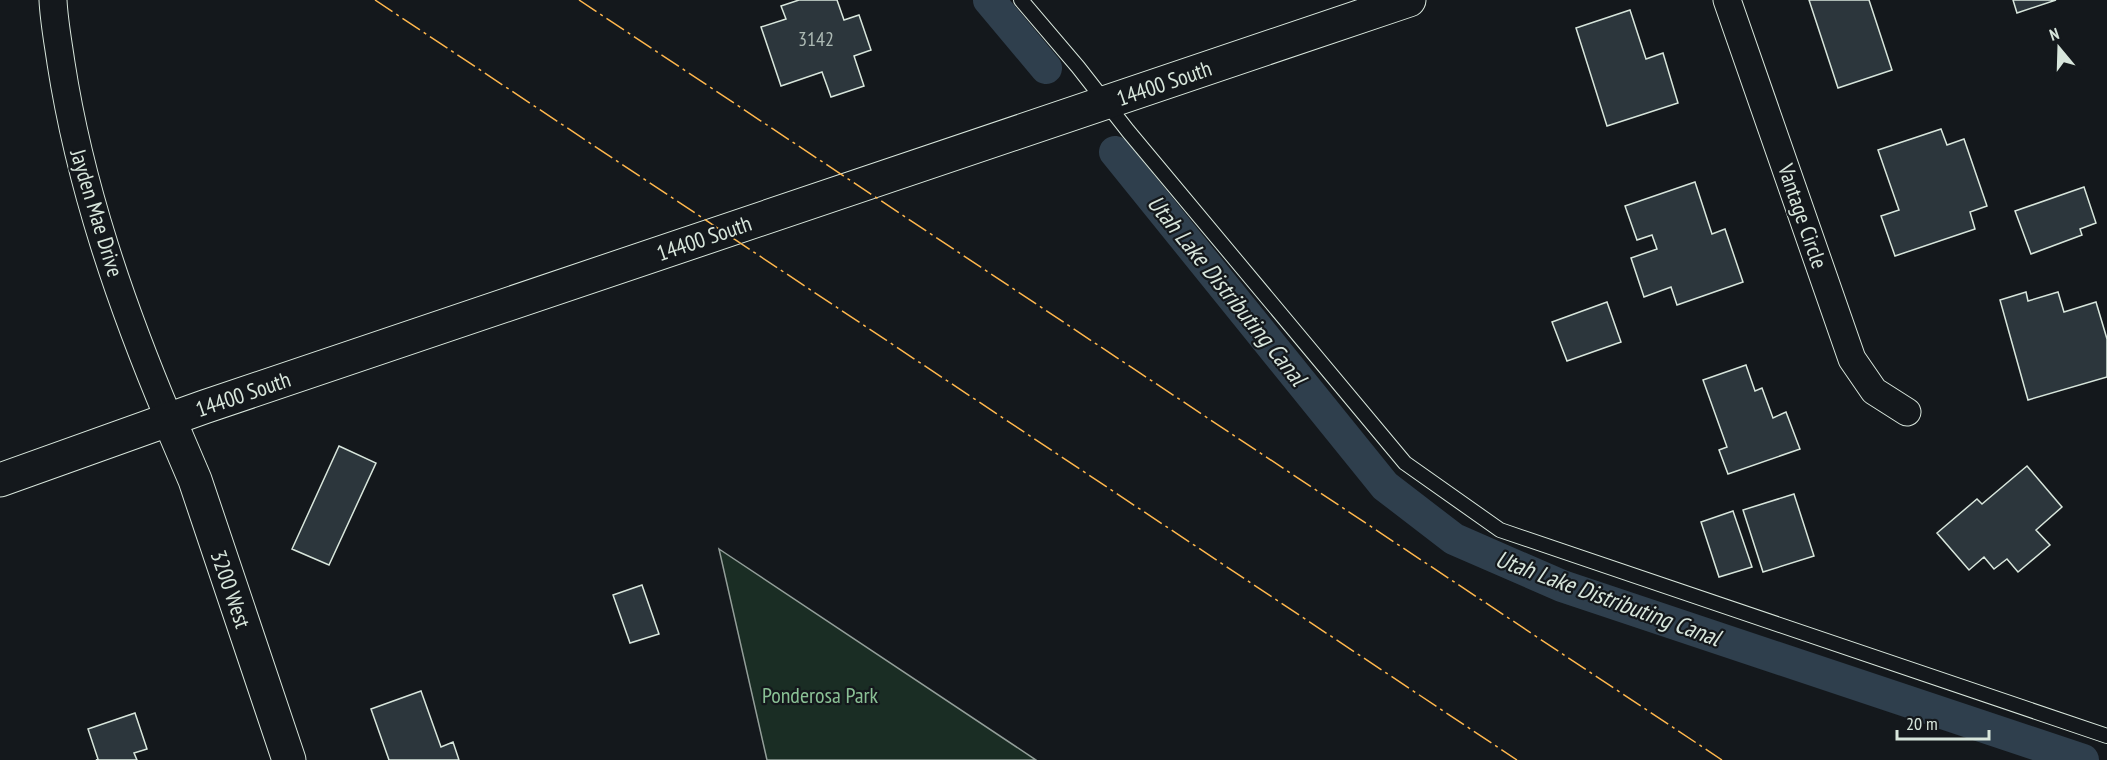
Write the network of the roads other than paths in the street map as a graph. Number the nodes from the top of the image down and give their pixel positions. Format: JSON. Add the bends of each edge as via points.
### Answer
{"nodes":[{"id":1,"x":53,"y":0,"type":"edge"},
{"id":2,"x":1021,"y":0,"type":"edge"},
{"id":3,"x":1408,"y":0,"type":"edge"},
{"id":4,"x":1727,"y":0,"type":"edge"},
{"id":5,"x":1105,"y":103,"type":"junction"},
{"id":6,"x":1907,"y":412,"type":"dead end"},
{"id":7,"x":169,"y":419,"type":"junction"},
{"id":8,"x":0,"y":480,"type":"edge"},
{"id":9,"x":2107,"y":736,"type":"edge"},
{"id":10,"x":289,"y":760,"type":"edge"}],
"edges":[{"from":1,"to":7,"type":"street","name":"Jayden Mae Drive","via":[[66,96],[82,172],[139,348]]},
{"from":2,"to":5,"type":"lane"},
{"from":3,"to":5,"type":"street","name":"14400 South"},
{"from":4,"to":6,"type":"street","name":"Vantage Circle","via":[[1852,359],[1874,391]]},
{"from":5,"to":7,"type":"street","name":"14400 South"},
{"from":5,"to":9,"type":"lane","via":[[1406,462],[1500,530]]},
{"from":7,"to":8,"type":"street","name":"14400 South"},
{"from":7,"to":10,"type":"street","name":"3200 West","via":[[195,480]]}]}
